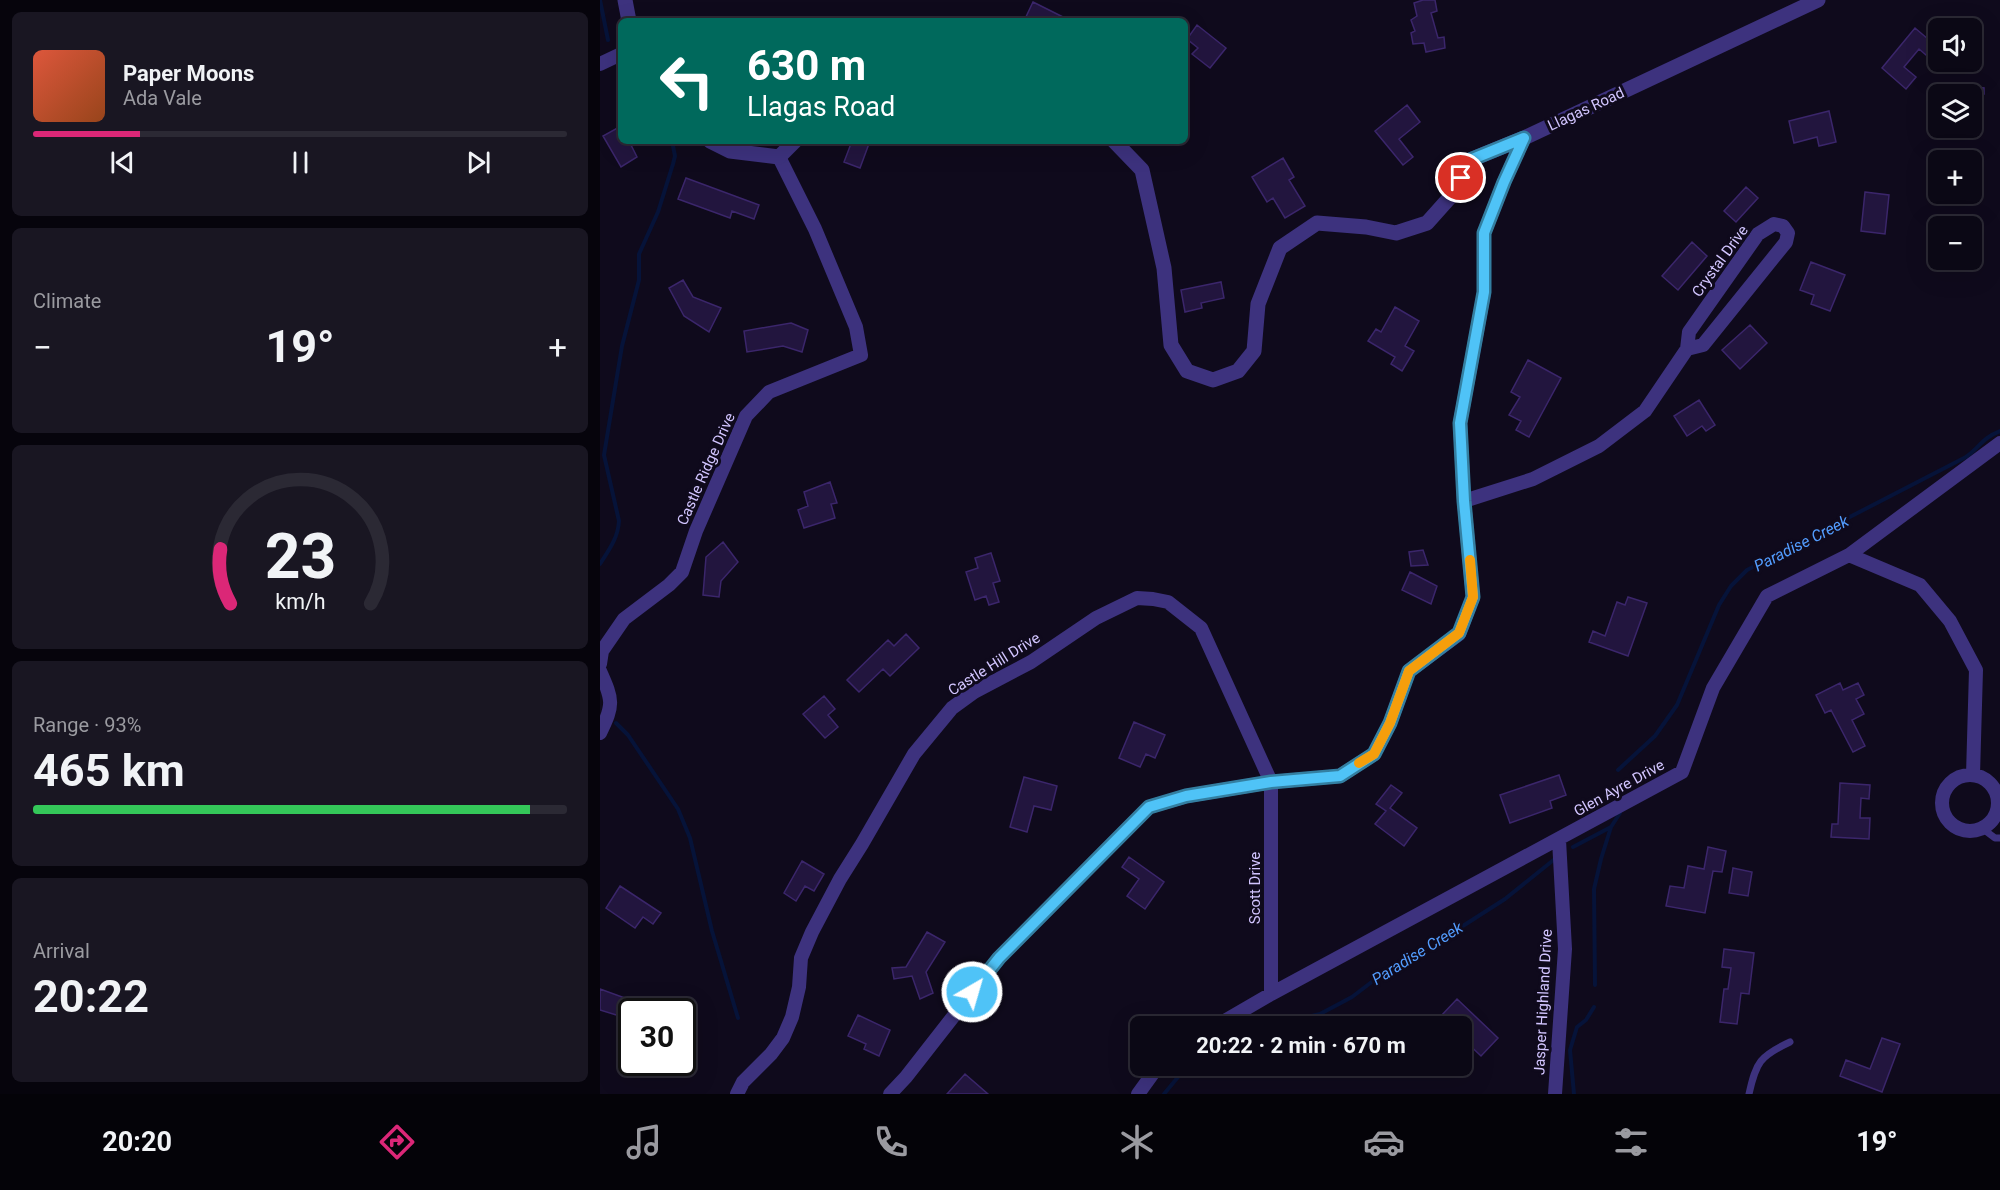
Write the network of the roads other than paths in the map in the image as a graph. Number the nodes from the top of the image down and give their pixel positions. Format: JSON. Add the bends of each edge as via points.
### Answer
{"nodes":[{"id":1,"x":625,"y":0,"type":"edge"},
{"id":2,"x":1818,"y":0,"type":"edge"},
{"id":3,"x":628,"y":18,"type":"edge"},
{"id":4,"x":618,"y":55,"type":"edge"},
{"id":5,"x":600,"y":64,"type":"edge"},
{"id":6,"x":1524,"y":138,"type":"junction"},
{"id":7,"x":716,"y":144,"type":"edge"},
{"id":8,"x":792,"y":144,"type":"edge"},
{"id":9,"x":1117,"y":144,"type":"edge"},
{"id":10,"x":779,"y":157,"type":"junction"},
{"id":11,"x":1687,"y":350,"type":"junction"},
{"id":12,"x":2000,"y":443,"type":"edge"},
{"id":13,"x":1464,"y":501,"type":"junction"},
{"id":14,"x":1849,"y":555,"type":"junction"},
{"id":15,"x":600,"y":664,"type":"edge"},
{"id":16,"x":600,"y":671,"type":"edge"},
{"id":17,"x":600,"y":733,"type":"edge"},
{"id":18,"x":1973,"y":775,"type":"junction"},
{"id":19,"x":1271,"y":782,"type":"junction"},
{"id":20,"x":1983,"y":829,"type":"junction"},
{"id":21,"x":2000,"y":838,"type":"edge"},
{"id":22,"x":1559,"y":840,"type":"junction"},
{"id":23,"x":1271,"y":994,"type":"junction"},
{"id":24,"x":1233,"y":1016,"type":"edge"},
{"id":25,"x":1790,"y":1042,"type":"dead end"},
{"id":26,"x":1151,"y":1076,"type":"edge"},
{"id":27,"x":737,"y":1094,"type":"edge"},
{"id":28,"x":890,"y":1094,"type":"edge"},
{"id":29,"x":1138,"y":1094,"type":"edge"},
{"id":30,"x":1555,"y":1094,"type":"edge"},
{"id":31,"x":1749,"y":1094,"type":"edge"}],
"edges":[{"from":1,"to":3,"type":"street"},
{"from":2,"to":6,"type":"street","name":"Llagas Road"},
{"from":4,"to":5,"type":"street"},
{"from":6,"to":9,"type":"street","name":"Llagas Road","via":[[1470,160],[1452,195],[1427,223],[1396,233],[1317,223],[1280,248],[1258,304],[1254,351],[1238,371],[1213,380],[1187,371],[1171,345],[1164,268],[1142,170]]},
{"from":6,"to":13,"type":"street","via":[[1484,233],[1484,292],[1460,423]]},
{"from":7,"to":10,"type":"street","via":[[730,151]]},
{"from":8,"to":10,"type":"street"},
{"from":10,"to":15,"type":"street","name":"Castle Ridge Drive","via":[[815,229],[856,327],[861,355],[769,392],[746,416],[682,572],[624,619],[602,651]]},
{"from":11,"to":11,"type":"street","name":"Crystal Drive","via":[[1703,345],[1786,242],[1788,233],[1783,226],[1774,224],[1758,234],[1689,332]]},
{"from":11,"to":13,"type":"street","name":"Crystal Drive","via":[[1645,411],[1599,446],[1533,479]]},
{"from":12,"to":14,"type":"street","name":"Glen Ayre Drive"},
{"from":13,"to":19,"type":"street","via":[[1473,597],[1459,633],[1409,671],[1374,754],[1340,776]]},
{"from":14,"to":18,"type":"street","via":[[1920,585],[1950,621],[1976,670]]},
{"from":14,"to":22,"type":"street","name":"Glen Ayre Drive","via":[[1767,596],[1713,688],[1682,772]]},
{"from":16,"to":17,"type":"street","via":[[611,700]]},
{"from":18,"to":20,"type":"street","via":[[1983,778],[1998,794],[1996,816]]},
{"from":18,"to":20,"type":"street","via":[[1962,776],[1945,790],[1943,812],[1958,829]]},
{"from":19,"to":23,"type":"street","name":"Scott Drive"},
{"from":19,"to":27,"type":"street","name":"Castle Hill Drive","via":[[1201,628],[1167,602],[1153,599],[1137,598],[1096,618],[952,708],[914,754],[812,932],[801,958],[799,987],[783,1038]]},
{"from":19,"to":28,"type":"street","via":[[1186,796],[1149,807],[999,958]]},
{"from":20,"to":21,"type":"lane"},
{"from":22,"to":23,"type":"street","name":"Glen Ayre Drive"},
{"from":22,"to":30,"type":"street","name":"Jasper Highland Drive","via":[[1564,949]]},
{"from":23,"to":24,"type":"street","name":"Glen Ayre Drive"},
{"from":25,"to":31,"type":"lane","via":[[1768,1053],[1754,1070]]},
{"from":26,"to":29,"type":"street"}]}
